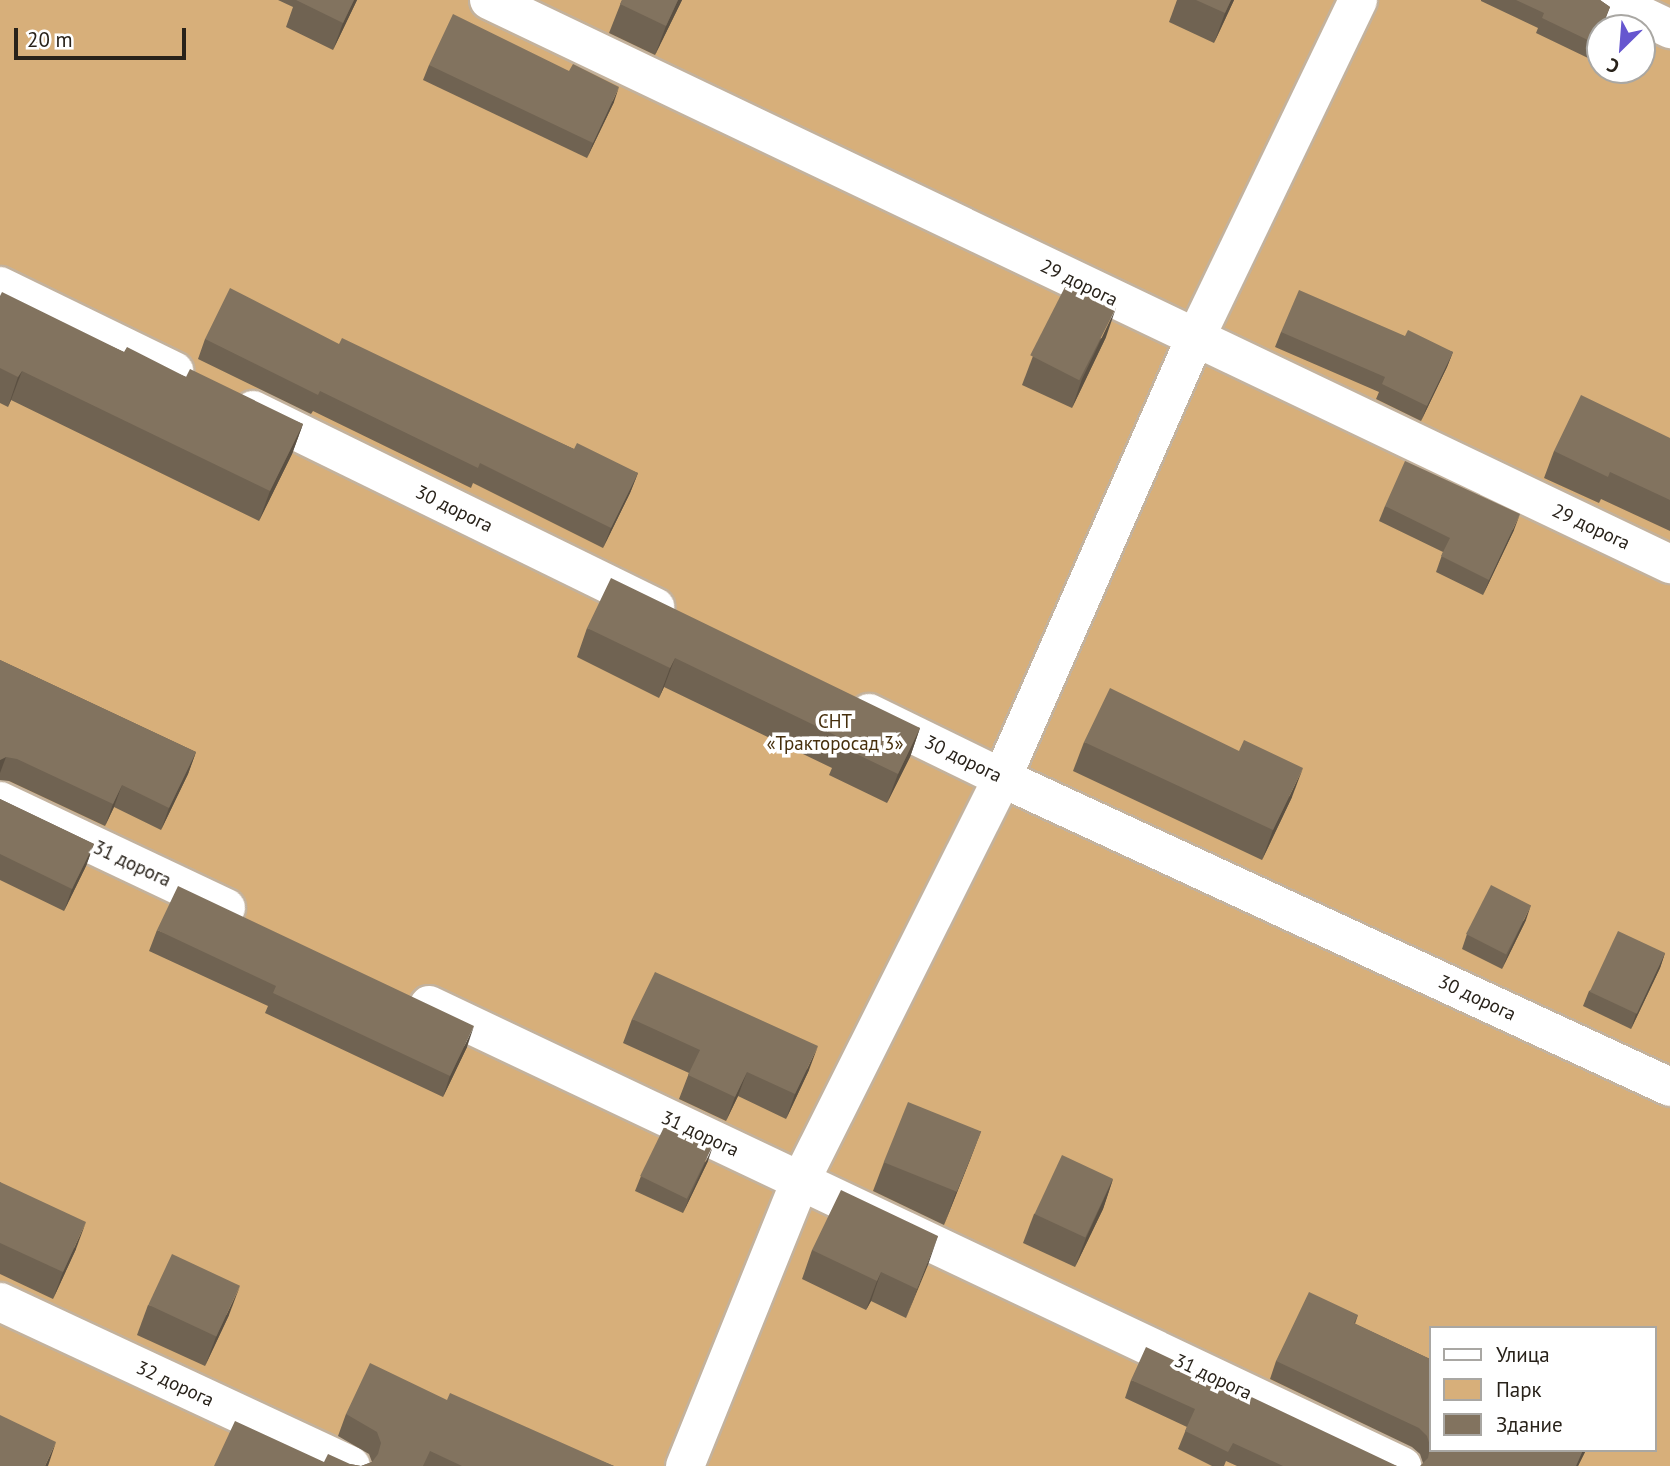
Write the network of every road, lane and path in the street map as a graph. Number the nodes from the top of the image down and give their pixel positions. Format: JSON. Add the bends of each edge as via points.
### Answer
{"nodes":[{"id":1,"x":489,"y":0,"type":"edge"},
{"id":2,"x":1358,"y":0,"type":"edge"},
{"id":3,"x":1609,"y":0,"type":"edge"},
{"id":4,"x":1670,"y":29,"type":"edge"},
{"id":5,"x":0,"y":286,"type":"edge"},
{"id":6,"x":1195,"y":339,"type":"junction"},
{"id":7,"x":1670,"y":564,"type":"edge"},
{"id":8,"x":689,"y":624,"type":"edge"},
{"id":9,"x":839,"y":698,"type":"edge"},
{"id":10,"x":1002,"y":778,"type":"junction"},
{"id":11,"x":0,"y":801,"type":"edge"},
{"id":12,"x":263,"y":926,"type":"edge"},
{"id":13,"x":400,"y":991,"type":"edge"},
{"id":14,"x":1670,"y":1087,"type":"edge"},
{"id":15,"x":800,"y":1182,"type":"junction"},
{"id":16,"x":0,"y":1302,"type":"edge"},
{"id":17,"x":351,"y":1466,"type":"edge"},
{"id":18,"x":685,"y":1466,"type":"edge"},
{"id":19,"x":1402,"y":1466,"type":"edge"}],
"edges":[{"from":1,"to":6,"type":"street","name":"29 дорога"},
{"from":2,"to":6,"type":"street"},
{"from":3,"to":4,"type":"street"},
{"from":5,"to":8,"type":"street","name":"30 дорога"},
{"from":6,"to":7,"type":"street","name":"29 дорога"},
{"from":6,"to":10,"type":"street"},
{"from":9,"to":10,"type":"street","name":"30 дорога"},
{"from":10,"to":14,"type":"street","name":"30 дорога"},
{"from":10,"to":15,"type":"street"},
{"from":11,"to":12,"type":"street","name":"31 дорога"},
{"from":13,"to":15,"type":"street","name":"31 дорога"},
{"from":15,"to":18,"type":"street"},
{"from":15,"to":19,"type":"street","name":"31 дорога"},
{"from":16,"to":17,"type":"street","name":"32 дорога"}]}
